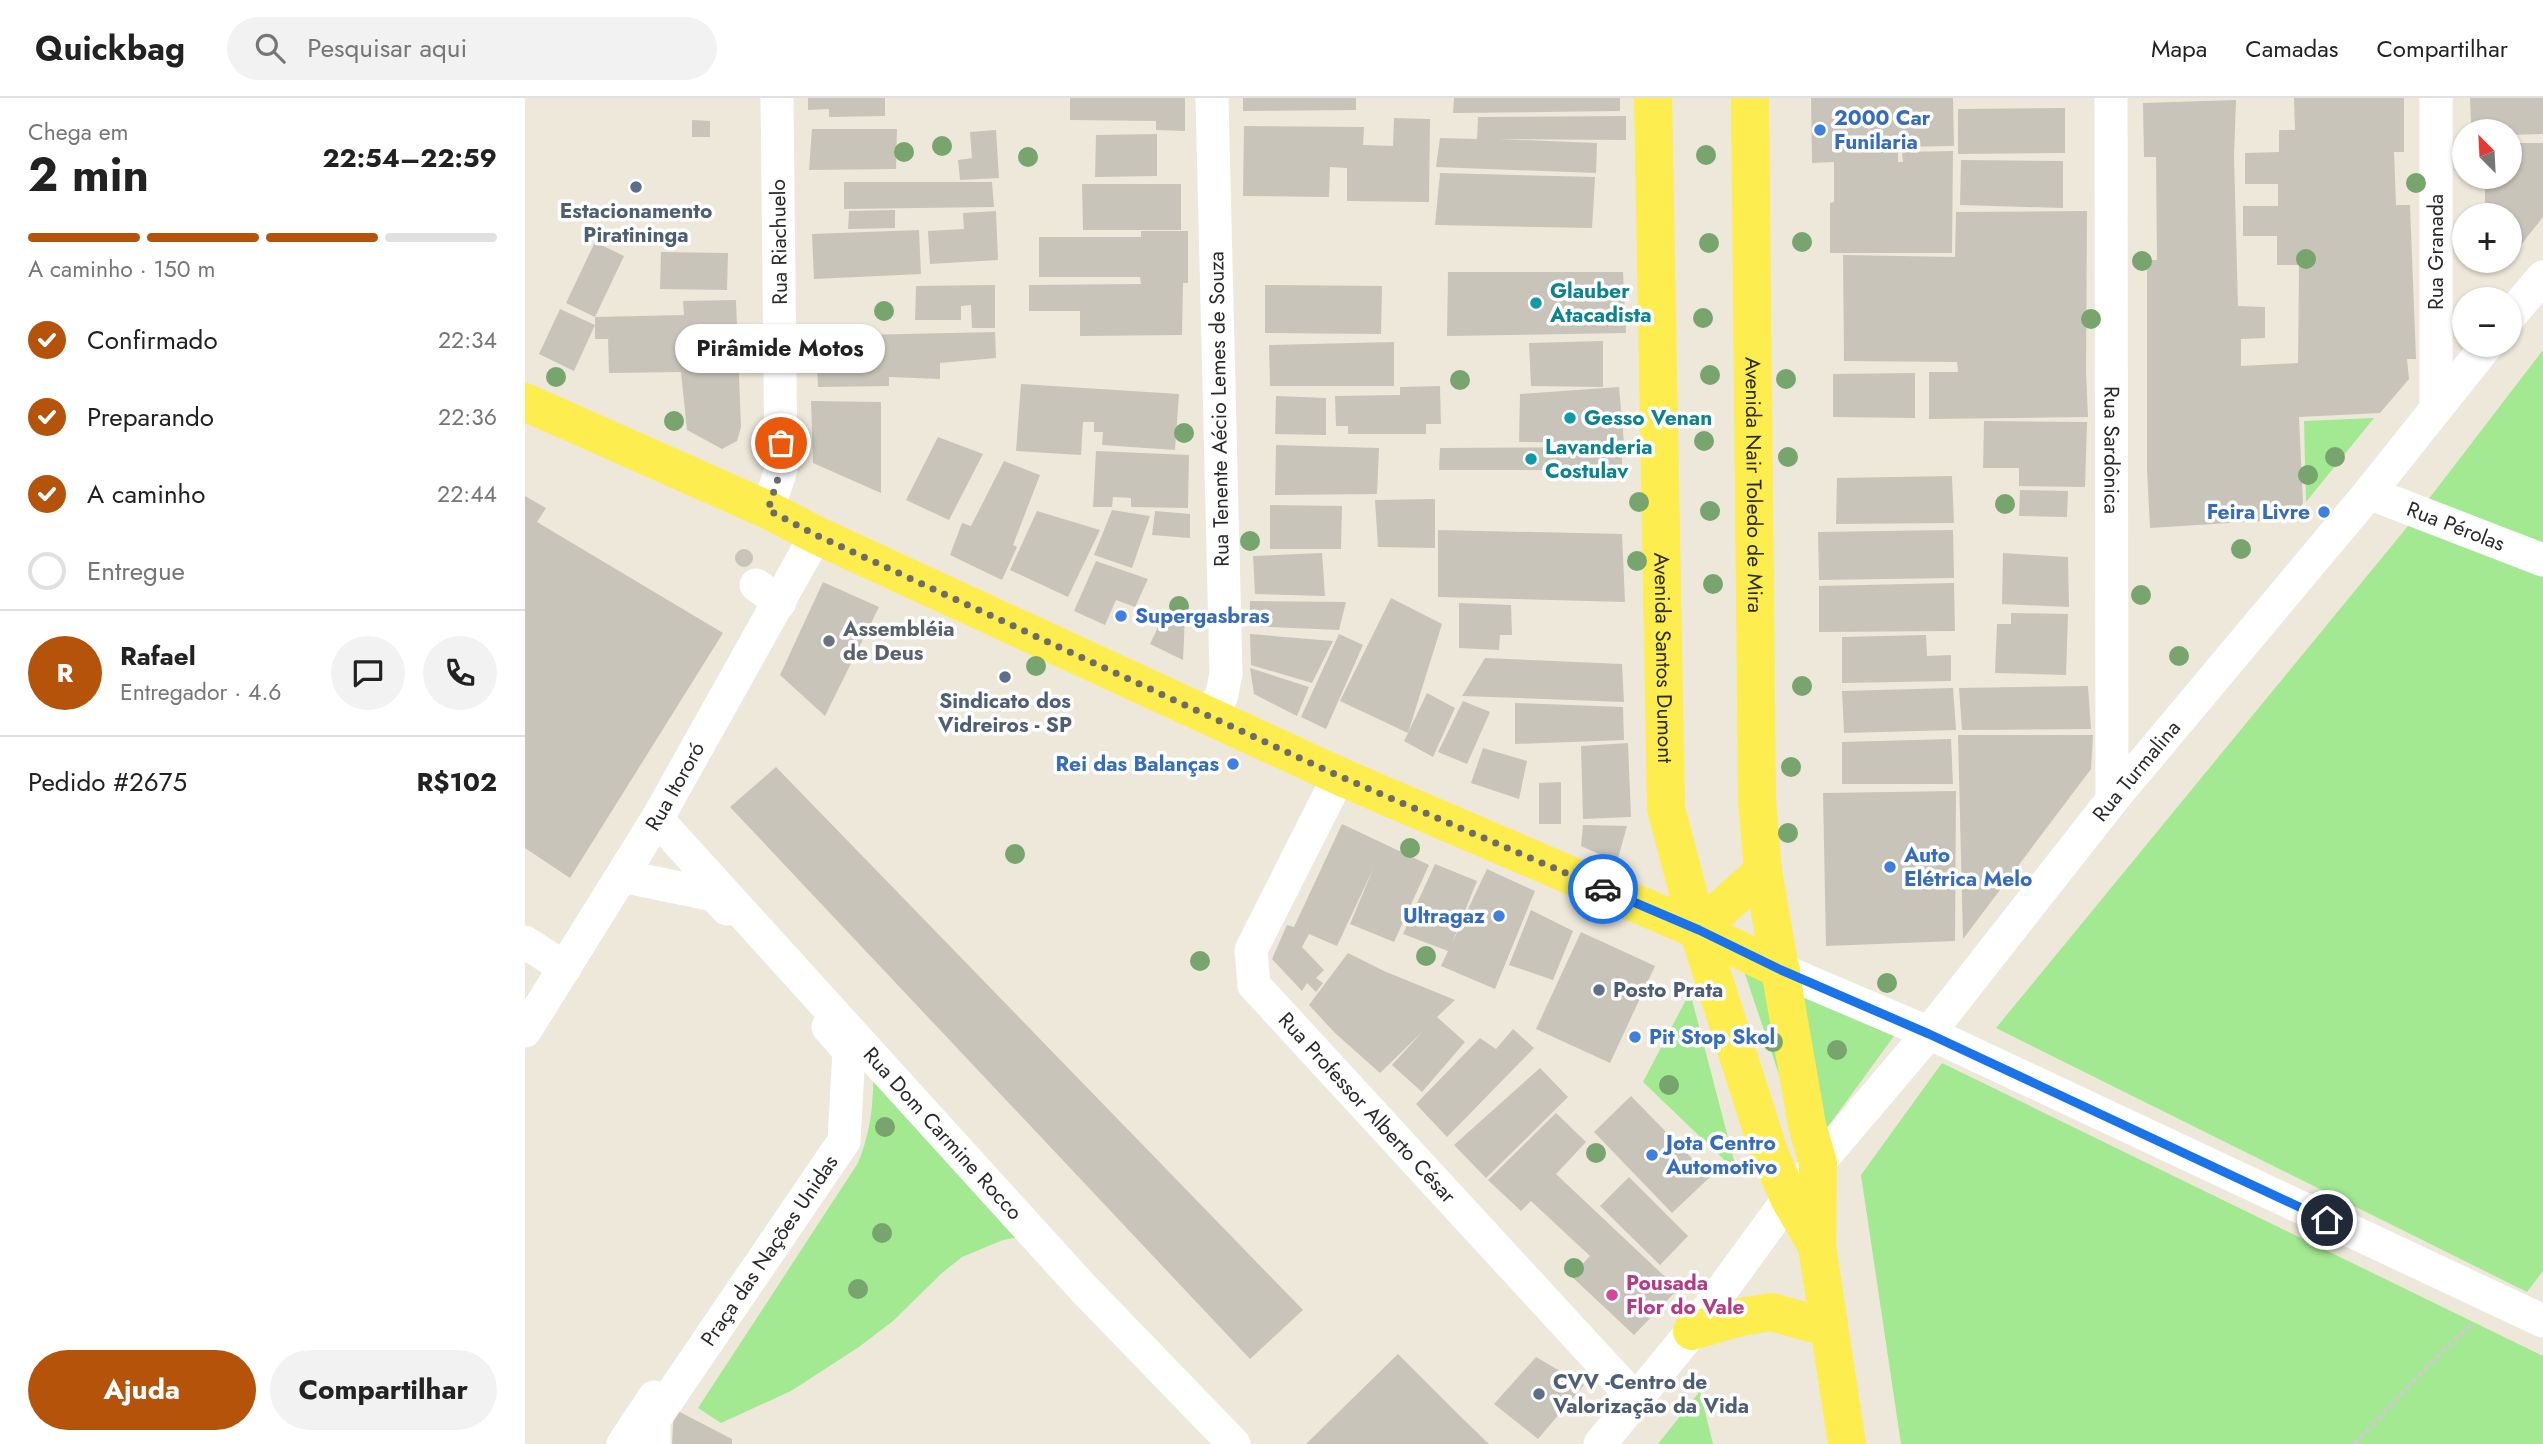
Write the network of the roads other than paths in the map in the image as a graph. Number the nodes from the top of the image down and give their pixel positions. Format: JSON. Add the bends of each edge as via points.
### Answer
{"nodes":[{"id":1,"x":777,"y":98,"type":"edge"},
{"id":2,"x":1212,"y":98,"type":"edge"},
{"id":3,"x":1653,"y":98,"type":"edge"},
{"id":4,"x":1750,"y":98,"type":"edge"},
{"id":5,"x":2111,"y":98,"type":"edge"},
{"id":6,"x":2436,"y":98,"type":"edge"},
{"id":7,"x":2543,"y":277,"type":"edge"},
{"id":8,"x":2522,"y":302,"type":"edge"},
{"id":9,"x":2477,"y":357,"type":"edge"},
{"id":10,"x":525,"y":402,"type":"edge"},
{"id":11,"x":2436,"y":407,"type":"junction"},
{"id":12,"x":2369,"y":494,"type":"junction"},
{"id":13,"x":768,"y":510,"type":"junction"},
{"id":14,"x":816,"y":535,"type":"junction"},
{"id":15,"x":2543,"y":560,"type":"edge"},
{"id":16,"x":1205,"y":713,"type":"junction"},
{"id":17,"x":1339,"y":776,"type":"junction"},
{"id":18,"x":2112,"y":800,"type":"junction"},
{"id":19,"x":657,"y":819,"type":"junction"},
{"id":20,"x":1763,"y":871,"type":"junction"},
{"id":21,"x":622,"y":876,"type":"junction"},
{"id":22,"x":1699,"y":930,"type":"junction"},
{"id":23,"x":525,"y":942,"type":"edge"},
{"id":24,"x":565,"y":968,"type":"junction"},
{"id":25,"x":1781,"y":970,"type":"junction"},
{"id":26,"x":525,"y":1031,"type":"edge"},
{"id":27,"x":1929,"y":1034,"type":"junction"},
{"id":28,"x":1818,"y":1163,"type":"junction"},
{"id":29,"x":1789,"y":1198,"type":"junction"},
{"id":30,"x":1817,"y":1246,"type":"junction"},
{"id":31,"x":2539,"y":1312,"type":"edge"},
{"id":32,"x":1829,"y":1328,"type":"junction"},
{"id":33,"x":1692,"y":1331,"type":"junction"},
{"id":34,"x":659,"y":1389,"type":"dead end"},
{"id":35,"x":1636,"y":1400,"type":"junction"},
{"id":36,"x":623,"y":1444,"type":"edge"},
{"id":37,"x":654,"y":1444,"type":"edge"},
{"id":38,"x":1234,"y":1444,"type":"edge"},
{"id":39,"x":1600,"y":1444,"type":"edge"},
{"id":40,"x":1847,"y":1444,"type":"edge"}],
"edges":[{"from":1,"to":13,"type":"street","name":"Rua Riachuelo","via":[[781,469]]},
{"from":2,"to":16,"type":"street","name":"Rua Tenente Aécio Lemes de Souza","via":[[1226,674],[1221,698]]},
{"from":3,"to":22,"type":"main road","name":"Avenida Santos Dumont","via":[[1666,808]]},
{"from":4,"to":20,"type":"main road","name":"Avenida Nair Toledo de Mira","via":[[1757,801]]},
{"from":5,"to":18,"type":"street","name":"Rua Sardônica"},
{"from":6,"to":11,"type":"street","name":"Rua Granada"},
{"from":7,"to":8,"type":"street"},
{"from":9,"to":11,"type":"street","name":"Rua Turmalina"},
{"from":10,"to":13,"type":"main road"},
{"from":11,"to":12,"type":"street","name":"Rua Turmalina"},
{"from":12,"to":15,"type":"street","name":"Rua Pérolas"},
{"from":12,"to":18,"type":"street","name":"Rua Turmalina"},
{"from":13,"to":14,"type":"main road"},
{"from":14,"to":16,"type":"main road"},
{"from":14,"to":19,"type":"street","name":"Rua Itororó","via":[[768,593]]},
{"from":16,"to":17,"type":"main road"},
{"from":17,"to":22,"type":"main road"},
{"from":17,"to":35,"type":"street","name":"Rua Professor Alberto César","via":[[1251,950],[1254,985]]},
{"from":18,"to":27,"type":"street","name":"Rua Turmalina"},
{"from":19,"to":21,"type":"street","name":"Rua Itororó"},
{"from":19,"to":38,"type":"street","name":"Rua Dom Carmine Rocco","via":[[1083,1288]]},
{"from":20,"to":22,"type":"main road"},
{"from":20,"to":25,"type":"main road","name":"Avenida Nair Toledo de Mira"},
{"from":21,"to":24,"type":"street","name":"Rua Itororó"},
{"from":21,"to":37,"type":"street","name":"Praça das Nações Unidas","via":[[714,895],[849,1051],[844,1141],[654,1420]]},
{"from":22,"to":25,"type":"main road"},
{"from":22,"to":29,"type":"main road","name":"Avenida Santos Dumont","via":[[1769,1152]]},
{"from":23,"to":24,"type":"street"},
{"from":24,"to":26,"type":"street","name":"Rua Itororó"},
{"from":25,"to":27,"type":"street"},
{"from":25,"to":28,"type":"main road","via":[[1807,1125]]},
{"from":27,"to":28,"type":"street","name":"Rua Turmalina"},
{"from":27,"to":31,"type":"street","via":[[2501,1301]]},
{"from":28,"to":29,"type":"street","name":"Rua Turmalina"},
{"from":28,"to":30,"type":"main road"},
{"from":29,"to":30,"type":"main road","name":"Avenida Santos Dumont"},
{"from":29,"to":33,"type":"street","name":"Rua Turmalina"},
{"from":30,"to":32,"type":"main road"},
{"from":32,"to":33,"type":"main road","via":[[1772,1312]]},
{"from":32,"to":40,"type":"main road"},
{"from":33,"to":35,"type":"street","name":"Rua Turmalina"},
{"from":34,"to":36,"type":"street"},
{"from":35,"to":39,"type":"street","name":"Rua Turmalina"}]}
